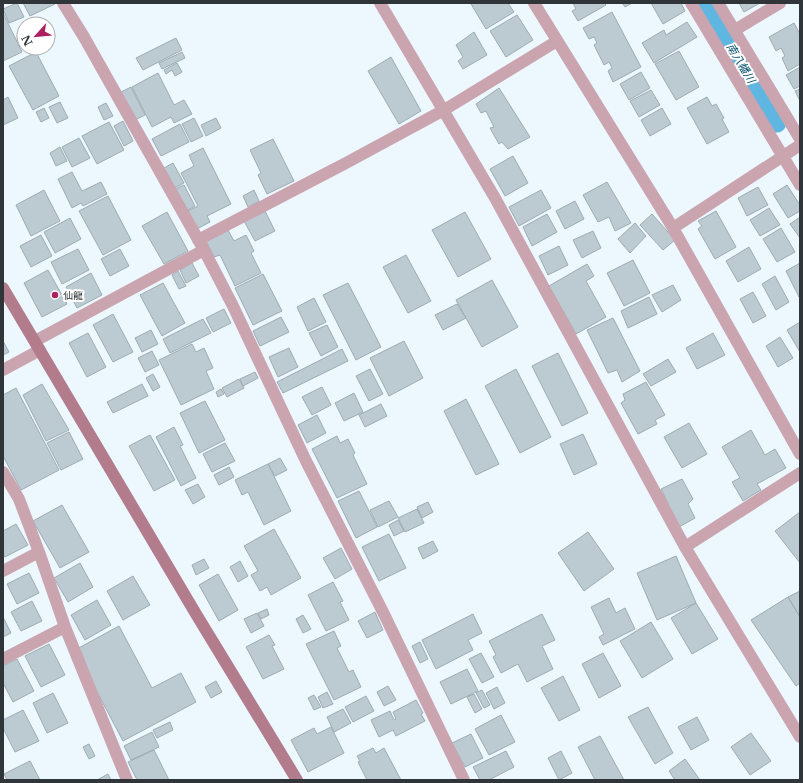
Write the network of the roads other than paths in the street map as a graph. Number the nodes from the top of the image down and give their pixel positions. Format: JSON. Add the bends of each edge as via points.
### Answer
{"nodes":[{"id":1,"x":64,"y":3,"type":"edge"},
{"id":2,"x":380,"y":3,"type":"edge"},
{"id":3,"x":534,"y":3,"type":"edge"},
{"id":4,"x":691,"y":3,"type":"edge"},
{"id":5,"x":718,"y":3,"type":"edge"},
{"id":6,"x":780,"y":3,"type":"edge"},
{"id":7,"x":735,"y":30,"type":"junction"},
{"id":8,"x":557,"y":41,"type":"junction"},
{"id":9,"x":444,"y":110,"type":"junction"},
{"id":10,"x":800,"y":139,"type":"edge"},
{"id":11,"x":800,"y":145,"type":"edge"},
{"id":12,"x":783,"y":156,"type":"junction"},
{"id":13,"x":800,"y":185,"type":"edge"},
{"id":14,"x":673,"y":228,"type":"junction"},
{"id":15,"x":198,"y":240,"type":"junction"},
{"id":16,"x":204,"y":250,"type":"junction"},
{"id":17,"x":3,"y":288,"type":"edge"},
{"id":18,"x":38,"y":346,"type":"junction"},
{"id":19,"x":3,"y":370,"type":"edge"},
{"id":20,"x":800,"y":454,"type":"edge"},
{"id":21,"x":3,"y":472,"type":"edge"},
{"id":22,"x":800,"y":473,"type":"edge"},
{"id":23,"x":685,"y":547,"type":"junction"},
{"id":24,"x":39,"y":552,"type":"junction"},
{"id":25,"x":3,"y":571,"type":"edge"},
{"id":26,"x":64,"y":627,"type":"junction"},
{"id":27,"x":3,"y":659,"type":"edge"},
{"id":28,"x":800,"y":737,"type":"edge"},
{"id":29,"x":127,"y":780,"type":"edge"},
{"id":30,"x":297,"y":780,"type":"edge"},
{"id":31,"x":464,"y":780,"type":"edge"}],
"edges":[{"from":1,"to":15,"type":"street"},
{"from":2,"to":9,"type":"street"},
{"from":3,"to":8,"type":"street"},
{"from":4,"to":12,"type":"street"},
{"from":5,"to":7,"type":"street"},
{"from":6,"to":7,"type":"street"},
{"from":7,"to":10,"type":"street"},
{"from":8,"to":9,"type":"street"},
{"from":8,"to":14,"type":"street"},
{"from":9,"to":15,"type":"street"},
{"from":9,"to":23,"type":"street","via":[[495,198]]},
{"from":11,"to":12,"type":"street"},
{"from":12,"to":13,"type":"street"},
{"from":12,"to":14,"type":"street"},
{"from":14,"to":20,"type":"street"},
{"from":15,"to":16,"type":"street"},
{"from":16,"to":18,"type":"street"},
{"from":16,"to":31,"type":"street"},
{"from":17,"to":18,"type":"street"},
{"from":18,"to":19,"type":"street"},
{"from":18,"to":30,"type":"street"},
{"from":21,"to":24,"type":"street","via":[[18,499]]},
{"from":22,"to":23,"type":"street"},
{"from":23,"to":28,"type":"street"},
{"from":24,"to":25,"type":"street"},
{"from":24,"to":26,"type":"street"},
{"from":26,"to":27,"type":"street"},
{"from":26,"to":29,"type":"street"}]}
